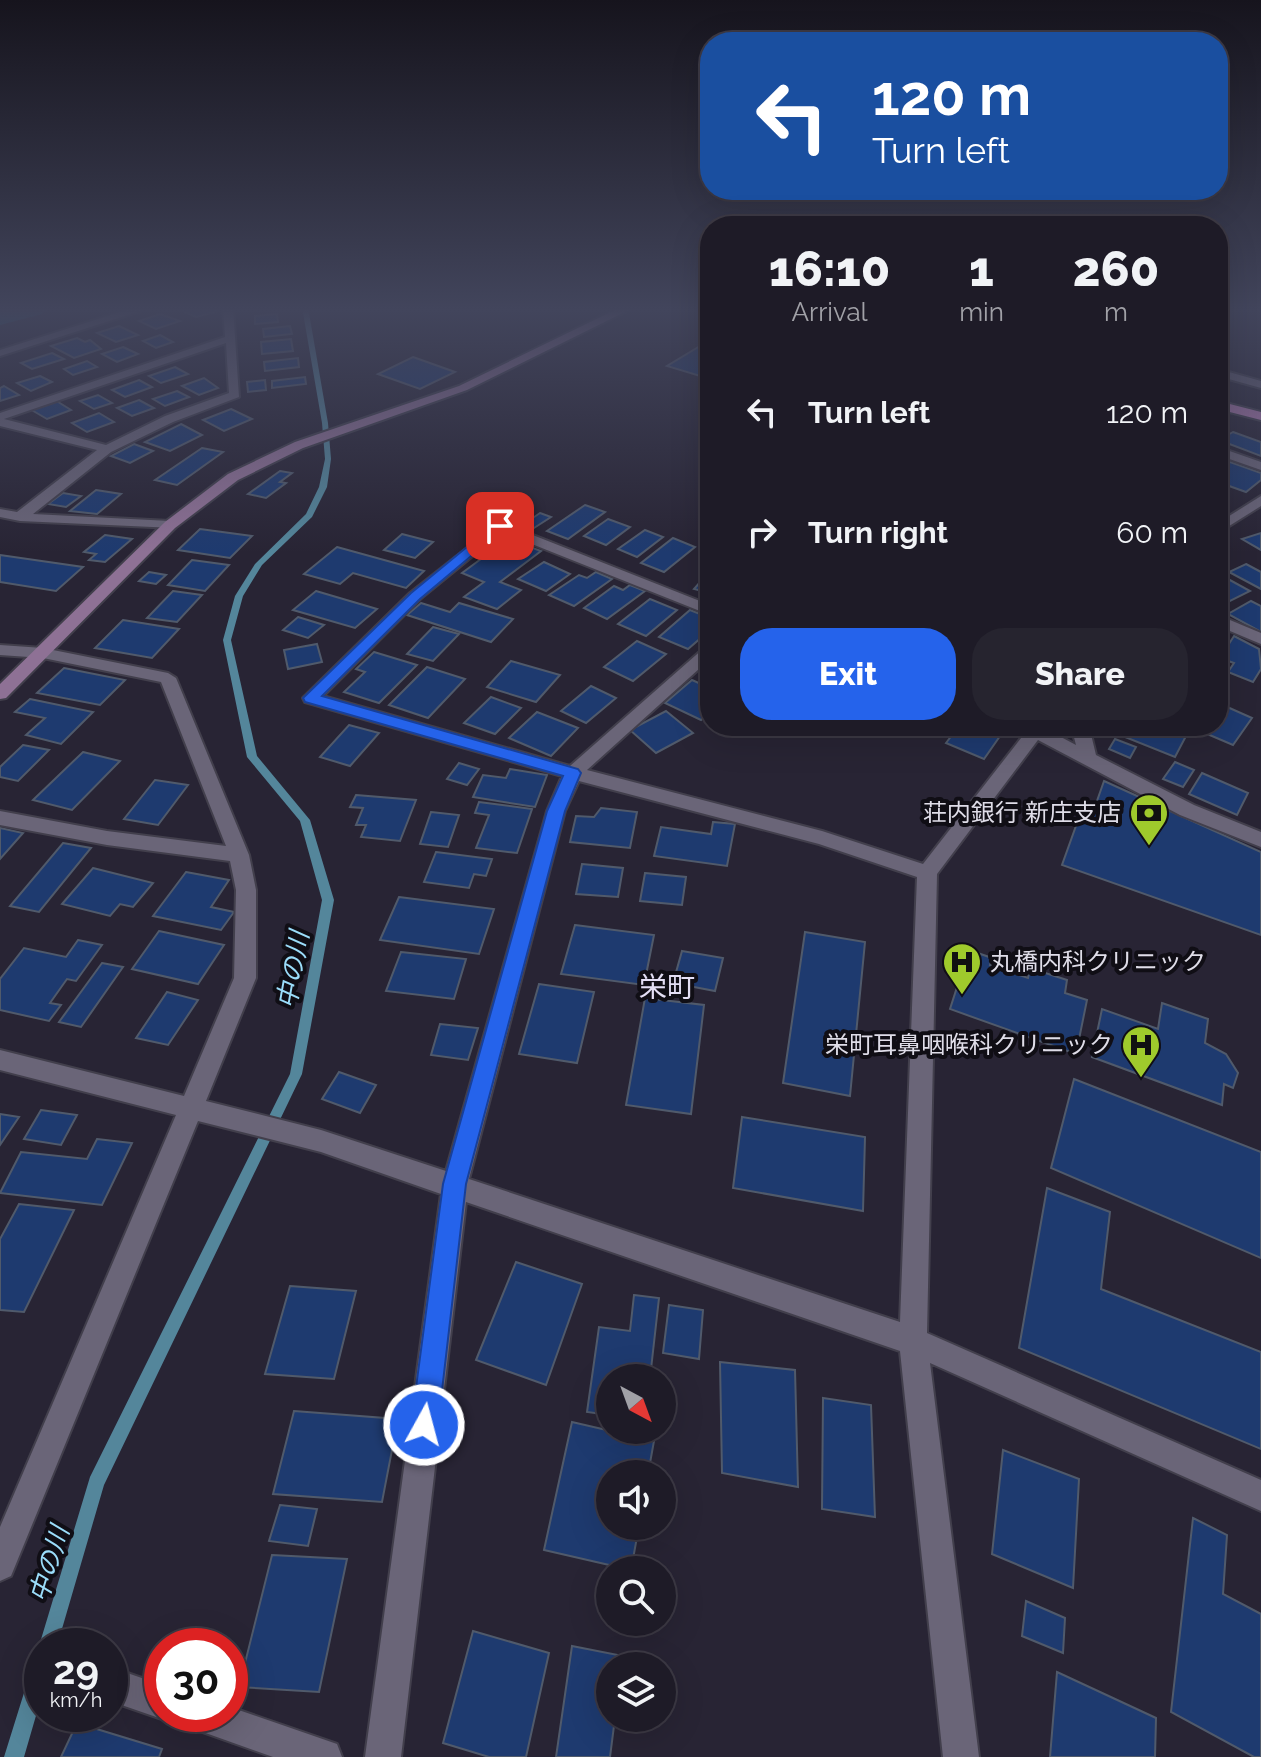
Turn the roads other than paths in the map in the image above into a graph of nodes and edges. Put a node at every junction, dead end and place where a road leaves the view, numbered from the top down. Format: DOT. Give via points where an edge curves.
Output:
graph roads {
  1 [pos="87,389"];
  2 [pos="235,389"];
  3 [pos="460,389"];
  4 [pos="1228,408"];
  5 [pos="1261,416"];
  6 [pos="0,420"];
  7 [pos="107,449"];
  8 [pos="1228,454"];
  9 [pos="1261,466"];
  10 [pos="1261,500"];
  11 [pos="0,513"];
  12 [pos="20,517"];
  13 [pos="1228,522"];
  14 [pos="170,525"];
  15 [pos="700,606"];
  16 [pos="1228,624"];
  17 [pos="1261,639"];
  18 [pos="0,650"];
  19 [pos="43,653"];
  20 [pos="700,660"];
  21 [pos="0,694"];
  22 [pos="1025,736"];
  23 [pos="1044,736"];
  24 [pos="1082,736"];
  25 [pos="1088,758"];
  26 [pos="573,773"];
  27 [pos="0,818"];
  28 [pos="1261,840"];
  29 [pos="239,855"];
  30 [pos="927,873"];
  31 [pos="0,1060"];
  32 [pos="188,1110"];
  33 [pos="455,1184"];
  34 [pos="913,1341"];
  35 [pos="1261,1496"];
  36 [pos="0,1565"];
  37 [pos="248,1731"];
  38 [pos="324,1757"];
  39 [pos="383,1757"];
  40 [pos="961,1757"];
  1 -- 6 [label="street"];
  2 -- 7 [label="street" via="235,395"];
  3 -- 14 [label="street" via="299,445 233,477"];
  4 -- 5 [label="main road"];
  6 -- 7 [label="street"];
  7 -- 12 [label="street"];
  8 -- 9 [label="street"];
  10 -- 13 [label="street"];
  11 -- 12 [label="street"];
  12 -- 14 [label="street"];
  14 -- 19 [label="street"];
  15 -- 26 [label="street" via="500,526 415,596 311,698"];
  16 -- 17 [label="street"];
  18 -- 19 [label="street"];
  19 -- 21 [label="street"];
  19 -- 29 [label="street" via="168,678"];
  20 -- 26 [label="street"];
  22 -- 30 [label="street"];
  23 -- 25 [label="street"];
  24 -- 25 [label="street"];
  25 -- 28 [label="street" via="1187,810"];
  26 -- 30 [label="street" via="822,838"];
  26 -- 33 [label="street" via="556,811"];
  27 -- 29 [label="street"];
  29 -- 32 [label="street" via="246,890 245,978"];
  30 -- 34 [label="street"];
  31 -- 32 [label="street"];
  32 -- 33 [label="street" via="321,1141"];
  32 -- 36 [label="street"];
  33 -- 34 [label="street"];
  33 -- 39 [label="street"];
  34 -- 35 [label="street"];
  34 -- 40 [label="street"];
  37 -- 38 [label="street"];
}
